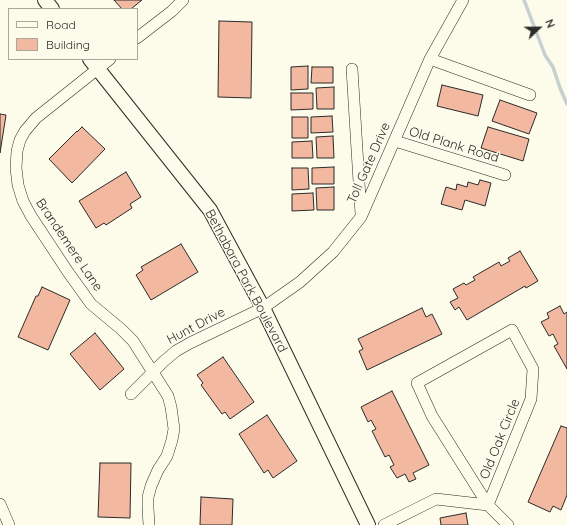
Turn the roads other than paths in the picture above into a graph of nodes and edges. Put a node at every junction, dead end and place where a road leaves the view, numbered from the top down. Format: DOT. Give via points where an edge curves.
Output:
graph roads {
  1 [pos="45,0"];
  2 [pos="183,0"];
  3 [pos="463,0"];
  4 [pos="51,8"];
  5 [pos="138,37"];
  6 [pos="430,59"];
  7 [pos="107,60"];
  8 [pos="94,64"];
  9 [pos="352,69"];
  10 [pos="530,95"];
  11 [pos="394,141"];
  12 [pos="505,176"];
  13 [pos="361,217"];
  14 [pos="263,308"];
  15 [pos="153,372"];
  16 [pos="131,394"];
  17 [pos="0,504"];
  18 [pos="488,505"];
  19 [pos="8,525"];
  20 [pos="149,525"];
  21 [pos="368,525"];
  22 [pos="384,525"];
  23 [pos="508,525"];
  1 -- 4 [label="street"];
  2 -- 5 [label="street"];
  3 -- 6 [label="street, Toll Gate Drive"];
  6 -- 10 [label="street"];
  6 -- 11 [label="street, Toll Gate Drive"];
  7 -- 8 [label="street, Brandemere Lane"];
  8 -- 14 [label="street, Bethabara Park Boulevard" via="210,210"];
  8 -- 15 [label="street, Brandemere Lane" via="25,131 17,151 18,185 31,216 78,286 91,304 133,341"];
  9 -- 13 [label="street"];
  11 -- 12 [label="street, Old Plank Road"];
  11 -- 13 [label="street, Toll Gate Drive"];
  13 -- 14 [label="street, Toll Gate Drive" via="333,252 317,267"];
  14 -- 15 [label="street, Hunt Drive" via="190,342 162,362"];
  14 -- 21 [label="street, Bethabara Park Boulevard"];
  15 -- 16 [label="street, Hunt Drive"];
  15 -- 20 [label="street, Brandemere Lane" via="168,396 174,429 167,456 158,470 148,496"];
  17 -- 19 [label="street"];
  18 -- 18 [label="street, Old Oak Circle" via="531,399 533,369 512,330 417,383 432,416"];
  18 -- 22 [label="street" via="436,499"];
  18 -- 23 [label="street"];
}
